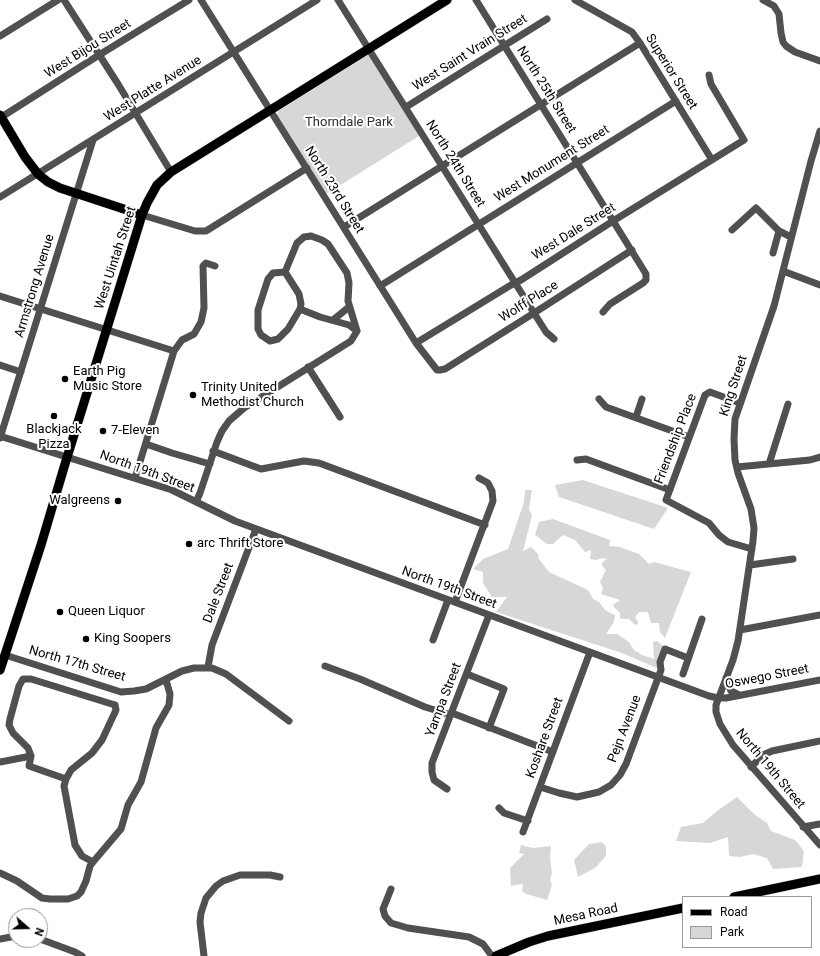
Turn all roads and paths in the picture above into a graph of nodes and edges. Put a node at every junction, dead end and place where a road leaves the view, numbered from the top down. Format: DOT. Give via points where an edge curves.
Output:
graph roads {
  1 [pos="58,0"];
  2 [pos="64,0"];
  3 [pos="189,0"];
  4 [pos="201,0"];
  5 [pos="317,0"];
  6 [pos="338,0"];
  7 [pos="447,0"];
  8 [pos="476,0"];
  9 [pos="575,0"];
  10 [pos="763,0"];
  11 [pos="547,19"];
  12 [pos="0,36"];
  13 [pos="640,43"];
  14 [pos="504,45"];
  15 [pos="369,48"];
  16 [pos="234,52"];
  17 [pos="99,55"];
  18 [pos="820,60"];
  19 [pos="709,75"];
  20 [pos="676,102"];
  21 [pos="540,105"];
  22 [pos="406,107"];
  23 [pos="270,110"];
  24 [pos="136,114"];
  25 [pos="0,117"];
  26 [pos="820,132"];
  27 [pos="93,140"];
  28 [pos="712,160"];
  29 [pos="577,162"];
  30 [pos="443,166"];
  31 [pos="307,168"];
  32 [pos="171,172"];
  33 [pos="38,174"];
  34 [pos="77,194"];
  35 [pos="0,197"];
  36 [pos="142,215"];
  37 [pos="613,221"];
  38 [pos="479,225"];
  39 [pos="344,227"];
  40 [pos="732,230"];
  41 [pos="779,231"];
  42 [pos="791,237"];
  43 [pos="632,250"];
  44 [pos="773,253"];
  45 [pos="215,266"];
  46 [pos="783,271"];
  47 [pos="285,272"];
  48 [pos="516,282"];
  49 [pos="820,285"];
  50 [pos="380,286"];
  51 [pos="0,296"];
  52 [pos="349,307"];
  53 [pos="41,308"];
  54 [pos="300,309"];
  55 [pos="603,312"];
  56 [pos="534,313"];
  57 [pos="333,320"];
  58 [pos="107,330"];
  59 [pos="357,331"];
  60 [pos="554,338"];
  61 [pos="416,343"];
  62 [pos="174,351"];
  63 [pos="0,365"];
  64 [pos="308,367"];
  65 [pos="437,370"];
  66 [pos="21,372"];
  67 [pos="599,399"];
  68 [pos="642,399"];
  69 [pos="740,403"];
  70 [pos="788,404"];
  71 [pos="340,417"];
  72 [pos="636,417"];
  73 [pos="0,437"];
  74 [pos="689,437"];
  75 [pos="146,444"];
  76 [pos="213,451"];
  77 [pos="67,457"];
  78 [pos="820,457"];
  79 [pos="577,460"];
  80 [pos="210,464"];
  81 [pos="769,464"];
  82 [pos="737,467"];
  83 [pos="135,478"];
  84 [pos="479,478"];
  85 [pos="670,490"];
  86 [pos="196,502"];
  87 [pos="485,525"];
  88 [pos="256,529"];
  89 [pos="752,549"];
  90 [pos="793,559"];
  91 [pos="750,565"];
  92 [pos="452,601"];
  93 [pos="489,615"];
  94 [pos="820,615"];
  95 [pos="702,619"];
  96 [pos="740,630"];
  97 [pos="433,640"];
  98 [pos="590,652"];
  99 [pos="5,655"];
  100 [pos="688,658"];
  101 [pos="326,666"];
  102 [pos="208,667"];
  103 [pos="0,670"];
  104 [pos="467,674"];
  105 [pos="683,674"];
  106 [pos="658,677"];
  107 [pos="726,677"];
  108 [pos="166,680"];
  109 [pos="820,680"];
  110 [pos="120,692"];
  111 [pos="740,695"];
  112 [pos="718,698"];
  113 [pos="115,705"];
  114 [pos="452,714"];
  115 [pos="289,721"];
  116 [pos="489,728"];
  117 [pos="820,741"];
  118 [pos="553,752"];
  119 [pos="31,756"];
  120 [pos="0,762"];
  121 [pos="751,767"];
  122 [pos="66,778"];
  123 [pos="540,787"];
  124 [pos="447,789"];
  125 [pos="499,808"];
  126 [pos="528,821"];
  127 [pos="820,824"];
  128 [pos="803,827"];
  129 [pos="524,832"];
  130 [pos="820,845"];
  131 [pos="92,862"];
  132 [pos="0,872"];
  133 [pos="280,877"];
  134 [pos="820,879"];
  135 [pos="391,889"];
  136 [pos="739,896"];
  137 [pos="682,908"];
  138 [pos="48,941"];
  139 [pos="82,956"];
  140 [pos="204,956"];
  141 [pos="492,956"];
  142 [pos="496,956"];
  1 -- 12 [label="street"];
  2 -- 17 [label="street"];
  3 -- 17 [label="street, West Bijou Street"];
  4 -- 16 [label="street, North 23rd Street"];
  5 -- 16 [label="street, West Platte Avenue"];
  6 -- 15 [label="street, North 24th Street"];
  7 -- 15 [label="main road, West Uintah Street"];
  8 -- 14 [label="street, North 25th Street"];
  9 -- 13 [label="street, Superior Street" via="632,32"];
  10 -- 18 [label="street" via="774,6 779,14 780,33 786,46 795,52"];
  11 -- 14 [label="street, West Saint Vrain Street"];
  13 -- 20 [label="street, Superior Street"];
  13 -- 21 [label="street"];
  14 -- 21 [label="street, North 25th Street"];
  14 -- 22 [label="street, West Saint Vrain Street"];
  15 -- 22 [label="street, North 24th Street"];
  15 -- 23 [label="main road, West Uintah Street"];
  16 -- 23 [label="street, North 23rd Street"];
  16 -- 24 [label="street, West Platte Avenue"];
  17 -- 24 [label="street"];
  17 -- 25 [label="street, West Bijou Street"];
  19 -- 28 [label="street, West Dale Street" via="710,84 744,140"];
  20 -- 28 [label="street, Superior Street"];
  20 -- 29 [label="street, West Monument Street"];
  21 -- 29 [label="street, North 25th Street"];
  21 -- 30 [label="street"];
  22 -- 30 [label="street, North 24th Street"];
  23 -- 31 [label="street, North 23rd Street"];
  23 -- 32 [label="main road, West Uintah Street"];
  24 -- 27 [label="street, West Platte Avenue"];
  24 -- 32 [label="street"];
  25 -- 33 [label="main road"];
  26 -- 42 [label="street, King Street"];
  27 -- 33 [label="street, West Platte Avenue"];
  27 -- 34 [label="street, Armstrong Avenue"];
  28 -- 37 [label="street, West Dale Street"];
  29 -- 37 [label="street, North 25th Street"];
  29 -- 38 [label="street, West Monument Street"];
  30 -- 38 [label="street, North 24th Street"];
  30 -- 39 [label="street"];
  31 -- 36 [label="street" via="203,232"];
  31 -- 39 [label="street, North 23rd Street"];
  32 -- 36 [label="main road, West Uintah Street" via="157,186"];
  33 -- 34 [label="main road" via="48,182"];
  33 -- 35 [label="street, West Platte Avenue"];
  34 -- 36 [label="main road"];
  34 -- 53 [label="street, Armstrong Avenue"];
  36 -- 58 [label="main road, West Uintah Street"];
  37 -- 43 [label="street, North 25th Street"];
  37 -- 48 [label="street, West Dale Street"];
  38 -- 48 [label="street, North 24th Street"];
  38 -- 50 [label="street, West Monument Street"];
  39 -- 50 [label="street, North 23rd Street"];
  40 -- 41 [label="street" via="756,208"];
  41 -- 42 [label="street"];
  41 -- 44 [label="street"];
  42 -- 46 [label="street, King Street"];
  43 -- 55 [label="street, North 25th Street" via="646,274 646,280 610,304"];
  43 -- 56 [label="street, Wolff Place"];
  45 -- 62 [label="street" via="206,263 203,266 204,308 199,327 192,336 182,340"];
  46 -- 49 [label="street"];
  46 -- 69 [label="street, King Street" via="774,306"];
  47 -- 52 [label="street" via="301,239 311,236 322,240 331,248 347,273"];
  47 -- 54 [label="street" via="299,294"];
  47 -- 54 [label="street" via="276,272 268,279 258,310 258,329 261,335 270,341 278,339 288,329"];
  48 -- 56 [label="street, North 24th Street"];
  48 -- 61 [label="street, West Dale Street"];
  50 -- 61 [label="street, North 23rd Street"];
  51 -- 53 [label="street"];
  52 -- 57 [label="street"];
  52 -- 59 [label="street"];
  53 -- 58 [label="street"];
  53 -- 66 [label="street, Armstrong Avenue"];
  54 -- 57 [label="street"];
  56 -- 60 [label="street, North 24th Street" via="546,332"];
  56 -- 65 [label="street, Wolff Place" via="445,368"];
  57 -- 59 [label="street" via="349,325"];
  58 -- 62 [label="street"];
  58 -- 77 [label="main road, West Uintah Street"];
  59 -- 64 [label="street" via="351,341"];
  61 -- 65 [label="street, North 23rd Street"];
  62 -- 75 [label="street"];
  63 -- 66 [label="street"];
  64 -- 71 [label="street"];
  64 -- 76 [label="street" via="234,416 222,431"];
  66 -- 73 [label="street, Armstrong Avenue"];
  67 -- 72 [label="street" via="606,406"];
  68 -- 72 [label="street"];
  69 -- 74 [label="street, Friendship Place" via="707,392"];
  69 -- 82 [label="street, King Street" via="734,428"];
  70 -- 81 [label="street"];
  72 -- 74 [label="street"];
  73 -- 77 [label="street, North 19th Street"];
  74 -- 85 [label="street, Friendship Place"];
  75 -- 80 [label="street"];
  75 -- 83 [label="street"];
  76 -- 80 [label="street"];
  76 -- 87 [label="street" via="261,469 314,462"];
  77 -- 83 [label="street, North 19th Street"];
  77 -- 99 [label="main road, West Uintah Street"];
  78 -- 81 [label="street"];
  79 -- 85 [label="street" via="586,459"];
  80 -- 86 [label="street"];
  81 -- 82 [label="street"];
  82 -- 89 [label="street, King Street" via="751,509 754,534"];
  83 -- 86 [label="street, North 19th Street" via="172,490"];
  84 -- 87 [label="street" via="488,483 493,496"];
  85 -- 89 [label="street, Friendship Place" via="666,500 709,523 719,536 728,542"];
  86 -- 88 [label="street, North 19th Street"];
  87 -- 92 [label="street"];
  88 -- 92 [label="street, North 19th Street"];
  88 -- 102 [label="street, Dale Street" via="212,645"];
  89 -- 91 [label="street, King Street"];
  90 -- 91 [label="street"];
  91 -- 96 [label="street, King Street"];
  92 -- 93 [label="street, North 19th Street"];
  92 -- 97 [label="street"];
  93 -- 98 [label="street, North 19th Street"];
  93 -- 104 [label="street, Yampa Street"];
  94 -- 96 [label="street"];
  95 -- 100 [label="street"];
  96 -- 107 [label="street, King Street"];
  98 -- 106 [label="street, North 19th Street"];
  98 -- 118 [label="street, Koshare Street"];
  99 -- 103 [label="main road, West Uintah Street"];
  99 -- 110 [label="street, North 17th Street"];
  100 -- 105 [label="street"];
  100 -- 106 [label="street, Pejn Avenue" via="665,649"];
  101 -- 114 [label="street" via="418,704"];
  102 -- 108 [label="street, North 17th Street" via="194,668"];
  102 -- 115 [label="street" via="232,679"];
  104 -- 114 [label="street, Yampa Street"];
  104 -- 116 [label="street" via="504,688"];
  106 -- 112 [label="street, North 19th Street"];
  106 -- 123 [label="street, Pejn Avenue" via="626,764 616,780 599,792 577,797"];
  107 -- 111 [label="street" via="731,691"];
  107 -- 112 [label="street, King Street"];
  108 -- 110 [label="street, North 17th Street" via="139,691"];
  108 -- 131 [label="street" via="170,702 156,728 141,782 128,805 121,829"];
  109 -- 111 [label="street, Oswego Street"];
  110 -- 113 [label="street"];
  111 -- 112 [label="street, Oswego Street"];
  112 -- 121 [label="street, North 19th Street" via="716,708 720,724"];
  113 -- 119 [label="street" via="31,679 23,679 10,719 10,728 28,748"];
  113 -- 122 [label="street" via="96,749 71,770"];
  114 -- 116 [label="street"];
  114 -- 124 [label="street, Yampa Street" via="432,766 434,780"];
  116 -- 118 [label="street"];
  117 -- 121 [label="street" via="772,751 763,755"];
  118 -- 123 [label="street, Koshare Street"];
  119 -- 120 [label="street"];
  119 -- 122 [label="street" via="29,766"];
  121 -- 128 [label="street, North 19th Street"];
  122 -- 131 [label="street" via="64,786 75,845 82,856"];
  123 -- 126 [label="street, Koshare Street"];
  125 -- 126 [label="street" via="504,813"];
  126 -- 129 [label="street, Koshare Street"];
  127 -- 128 [label="street"];
  128 -- 130 [label="street, North 19th Street"];
  131 -- 132 [label="street" via="81,892 68,899 42,898"];
  133 -- 140 [label="street" via="240,876 216,886 206,898 201,913"];
  134 -- 136 [label="main road"];
  135 -- 141 [label="street" via="383,909 391,923 469,937 483,944"];
  137 -- 142 [label="main road, Mesa Road" via="548,936"];
  138 -- 139 [label="street"];
}
